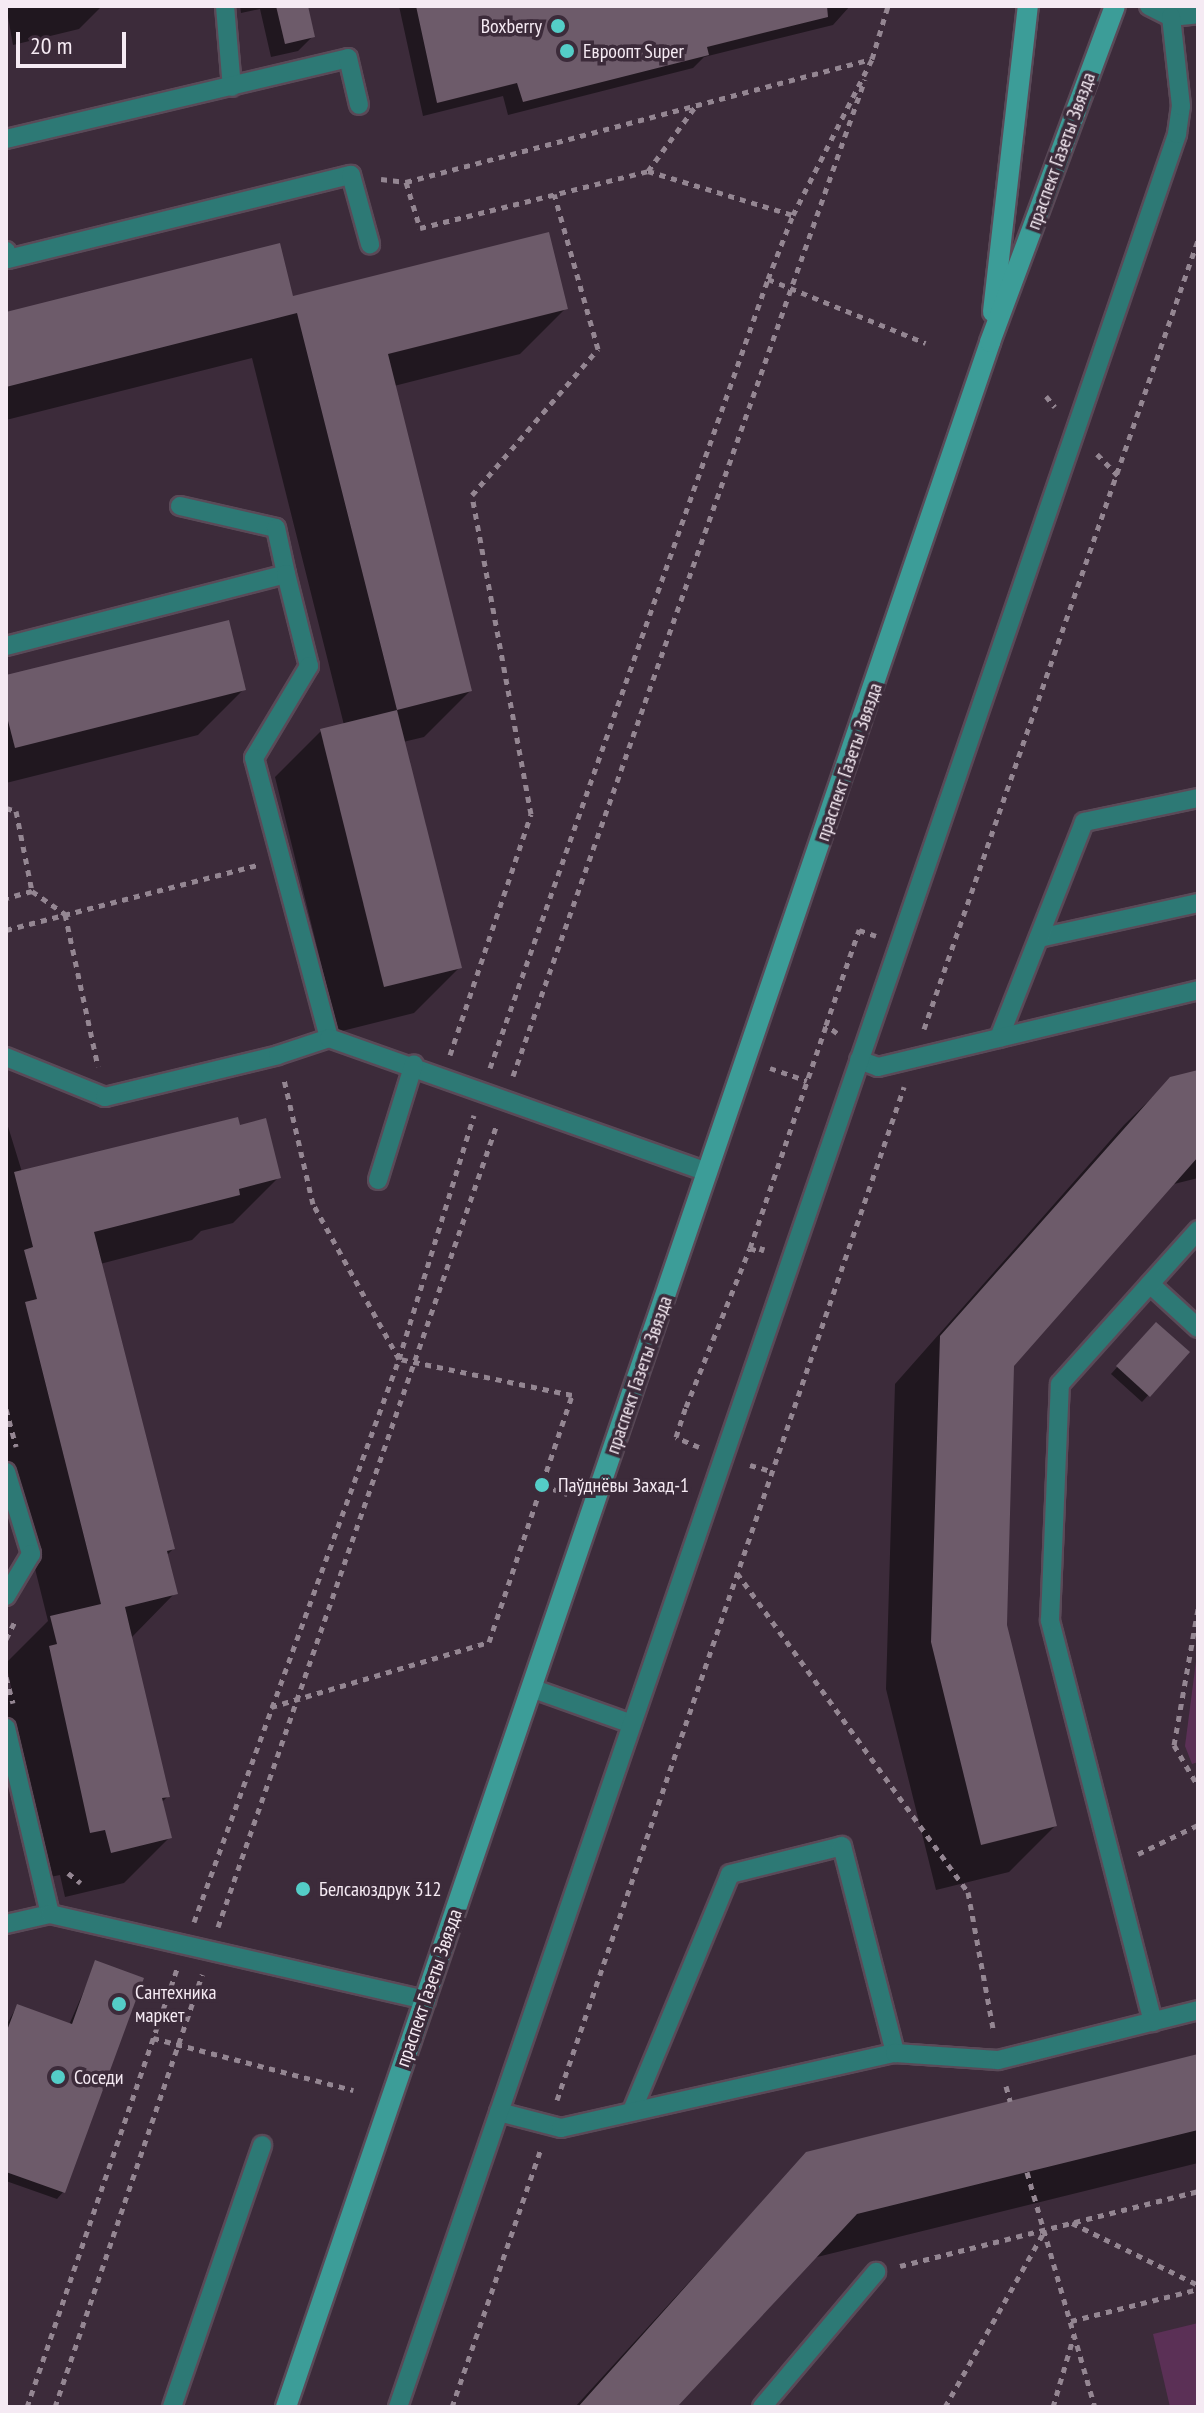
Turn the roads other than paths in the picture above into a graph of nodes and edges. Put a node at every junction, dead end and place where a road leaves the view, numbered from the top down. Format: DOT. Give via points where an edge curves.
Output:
graph roads {
  1 [pos="225,6"];
  2 [pos="1028,6"];
  3 [pos="1115,6"];
  4 [pos="1149,6"];
  5 [pos="1198,14"];
  6 [pos="1171,17"];
  7 [pos="232,87"];
  8 [pos="359,105"];
  9 [pos="6,139"];
  10 [pos="370,244"];
  11 [pos="7,256"];
  12 [pos="990,342"];
  13 [pos="180,506"];
  14 [pos="286,574"];
  15 [pos="6,646"];
  16 [pos="1198,798"];
  17 [pos="1198,903"];
  18 [pos="1039,938"];
  19 [pos="1198,990"];
  20 [pos="329,1038"];
  21 [pos="999,1038"];
  22 [pos="6,1057"];
  23 [pos="859,1060"];
  24 [pos="414,1064"];
  25 [pos="708,1172"];
  26 [pos="378,1180"];
  27 [pos="1198,1230"];
  28 [pos="1150,1284"];
  29 [pos="1198,1328"];
  30 [pos="6,1472"];
  31 [pos="6,1596"];
  32 [pos="531,1688"];
  33 [pos="632,1724"];
  34 [pos="6,1728"];
  35 [pos="50,1914"];
  36 [pos="6,1924"];
  37 [pos="426,2000"];
  38 [pos="1198,2010"];
  39 [pos="1153,2022"];
  40 [pos="895,2053"];
  41 [pos="632,2111"];
  42 [pos="499,2112"];
  43 [pos="262,2145"];
  44 [pos="876,2272"];
  45 [pos="172,2407"];
  46 [pos="286,2407"];
  47 [pos="398,2407"];
  48 [pos="762,2407"];
  1 -- 7 [label="lane"];
  2 -- 12 [label="main road, праспект Газеты Звязда"];
  3 -- 12 [label="main road, праспект Газеты Звязда"];
  4 -- 6 [label="lane"];
  5 -- 6 [label="lane"];
  6 -- 23 [label="lane" via="1181,106 1177,134"];
  7 -- 8 [label="lane" via="348,58"];
  7 -- 9 [label="lane"];
  10 -- 11 [label="lane" via="351,175"];
  12 -- 25 [label="main road, праспект Газеты Звязда"];
  13 -- 14 [label="lane" via="276,528"];
  14 -- 15 [label="lane"];
  14 -- 20 [label="lane" via="309,666 254,758"];
  16 -- 18 [label="lane" via="1084,822"];
  17 -- 18 [label="lane"];
  18 -- 21 [label="lane"];
  19 -- 21 [label="lane"];
  20 -- 22 [label="lane" via="105,1097"];
  20 -- 24 [label="lane"];
  21 -- 23 [label="lane" via="878,1067"];
  23 -- 33 [label="lane"];
  24 -- 25 [label="lane"];
  24 -- 26 [label="lane"];
  25 -- 32 [label="main road, праспект Газеты Звязда"];
  27 -- 28 [label="lane"];
  28 -- 29 [label="lane"];
  28 -- 39 [label="lane" via="1060,1384 1050,1620"];
  30 -- 31 [label="lane" via="31,1554"];
  32 -- 33 [label="lane"];
  32 -- 37 [label="main road, праспект Газеты Звязда"];
  33 -- 42 [label="lane"];
  34 -- 35 [label="lane"];
  35 -- 36 [label="lane"];
  35 -- 37 [label="lane"];
  37 -- 46 [label="main road, праспект Газеты Звязда"];
  38 -- 39 [label="lane"];
  39 -- 40 [label="lane" via="998,2060"];
  40 -- 41 [label="lane"];
  40 -- 41 [label="lane" via="842,1846 730,1874"];
  41 -- 42 [label="lane" via="547,2129"];
  42 -- 47 [label="lane"];
  43 -- 45 [label="lane"];
  44 -- 48 [label="lane"];
}
